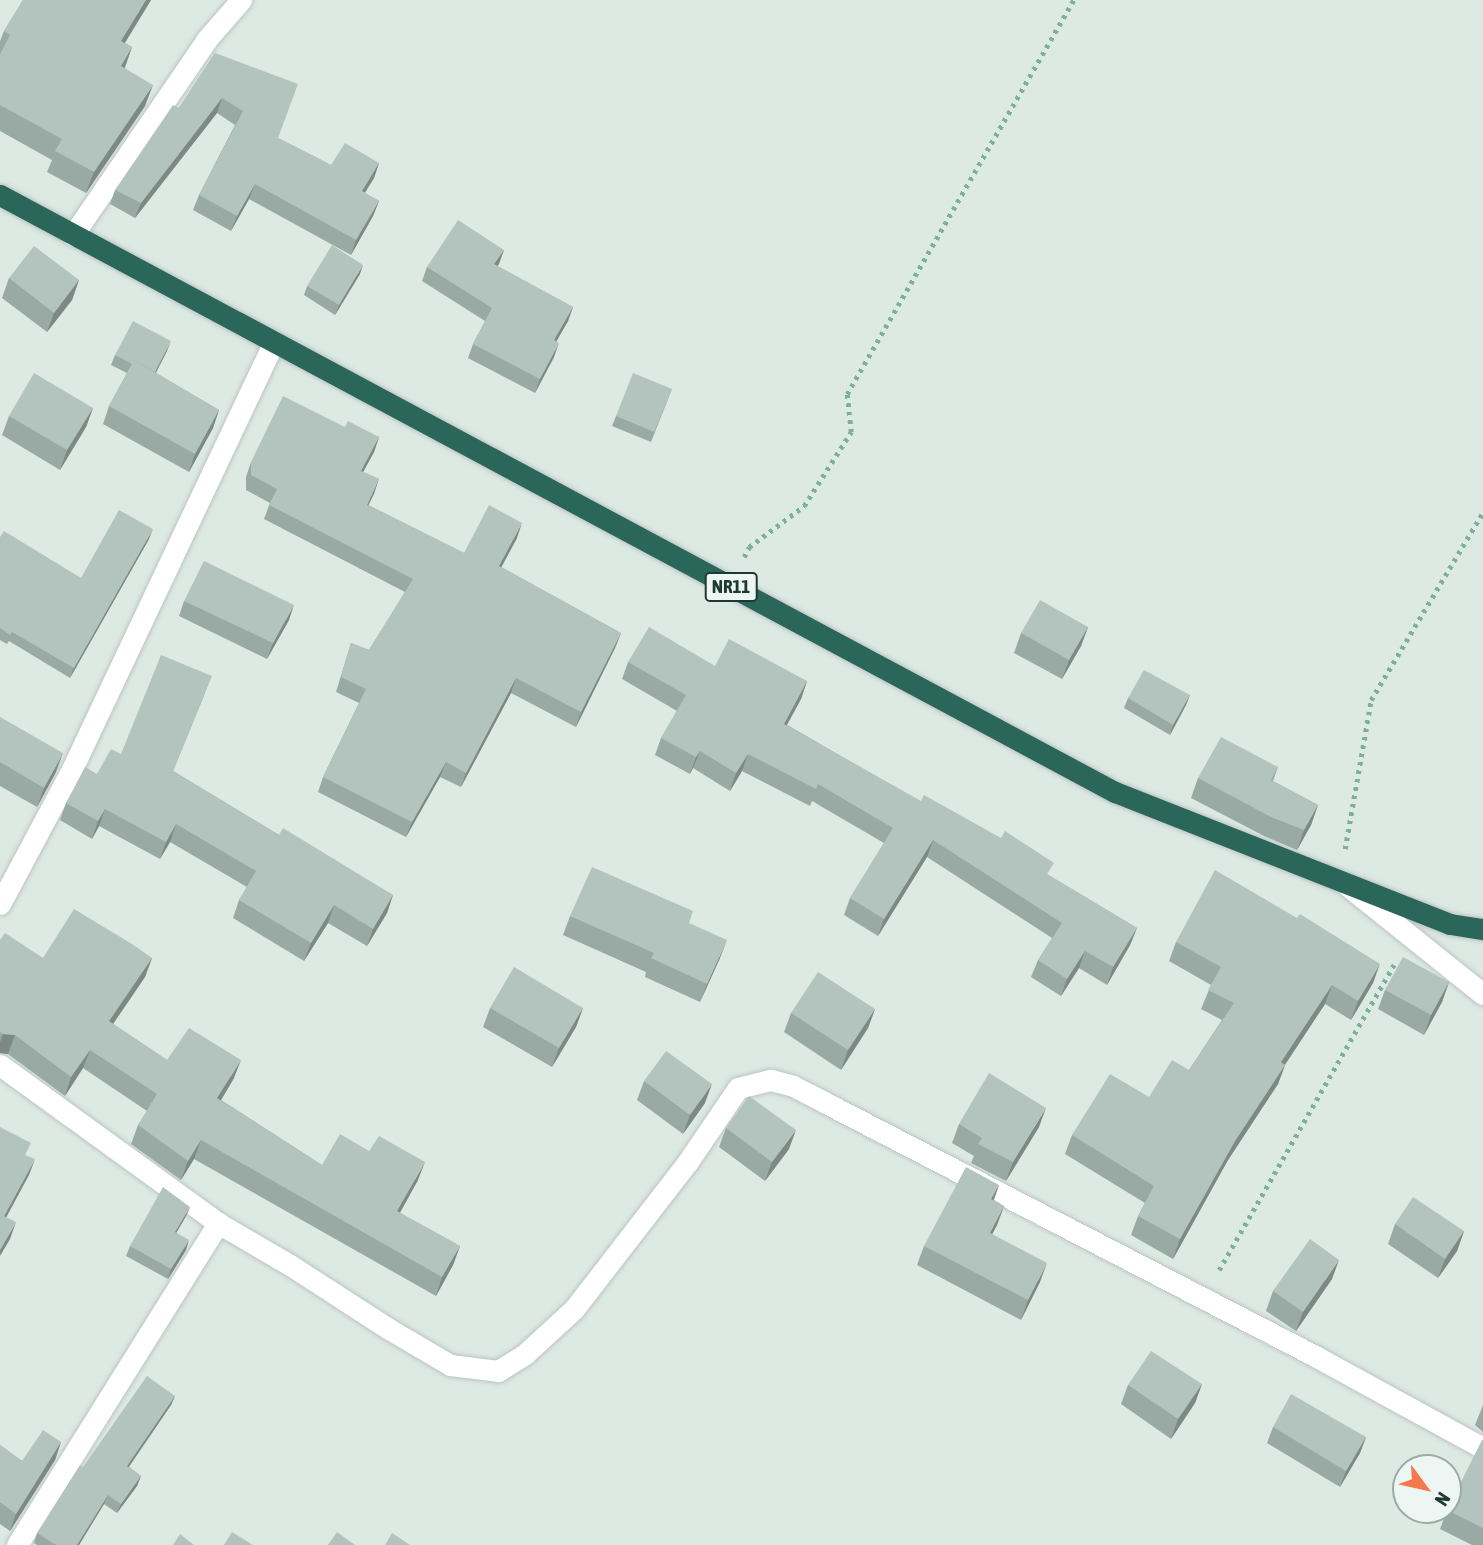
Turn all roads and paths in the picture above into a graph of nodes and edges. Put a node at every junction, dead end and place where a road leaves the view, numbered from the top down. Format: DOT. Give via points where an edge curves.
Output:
graph roads {
  1 [pos="241,0"];
  2 [pos="1074,0"];
  3 [pos="0,195"];
  4 [pos="73,235"];
  5 [pos="274,341"];
  6 [pos="1483,512"];
  7 [pos="729,586"];
  8 [pos="1340,880"];
  9 [pos="0,904"];
  10 [pos="1483,929"];
  11 [pos="1411,937"];
  12 [pos="1483,994"];
  13 [pos="0,1065"];
  14 [pos="218,1223"];
  15 [pos="1202,1298"];
  16 [pos="1483,1448"];
  17 [pos="17,1545"];
  1 -- 4 [label="street" via="207,39"];
  2 -- 7 [label="path" via="847,394 851,432 804,506 749,547"];
  3 -- 4 [label="highway, NR11"];
  4 -- 5 [label="highway, NR11"];
  5 -- 7 [label="highway, NR11"];
  5 -- 9 [label="street" via="72,769"];
  6 -- 8 [label="path" via="1371,700"];
  7 -- 8 [label="highway, NR11" via="1115,792"];
  8 -- 10 [label="highway, NR11" via="1450,924"];
  8 -- 11 [label="street"];
  11 -- 12 [label="street"];
  11 -- 15 [label="path"];
  13 -- 14 [label="street"];
  14 -- 15 [label="street" via="450,1365 498,1371 525,1354 574,1309 687,1163 738,1088 771,1080 793,1086"];
  14 -- 17 [label="street"];
  15 -- 16 [label="street"];
}
